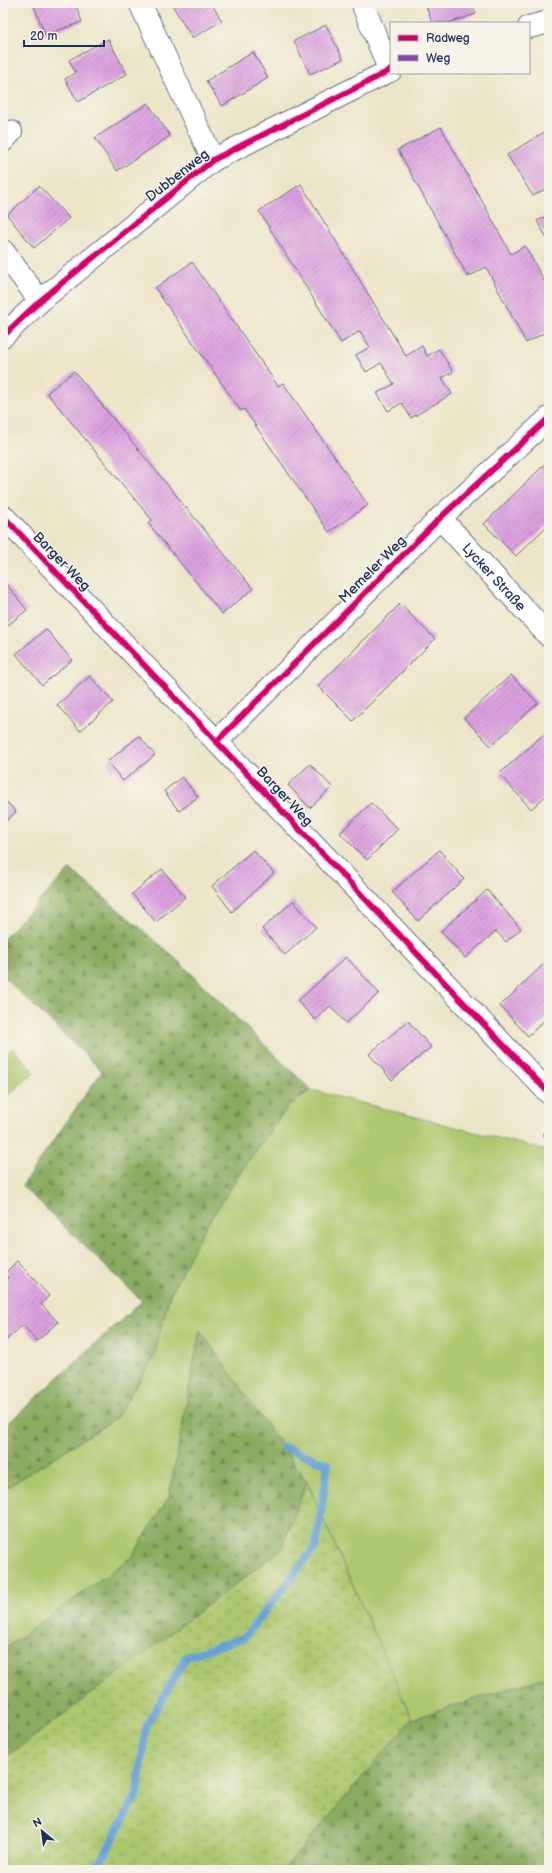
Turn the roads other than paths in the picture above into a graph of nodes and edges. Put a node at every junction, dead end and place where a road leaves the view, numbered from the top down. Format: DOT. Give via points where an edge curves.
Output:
graph roads {
  1 [pos="140,3"];
  2 [pos="365,3"];
  3 [pos="549,22"];
  4 [pos="530,27"];
  5 [pos="390,70"];
  6 [pos="213,160"];
  7 [pos="3,251"];
  8 [pos="40,301"];
  9 [pos="3,336"];
  10 [pos="549,418"];
  11 [pos="3,516"];
  12 [pos="440,518"];
  13 [pos="549,636"];
  14 [pos="217,741"];
  15 [pos="549,1093"];
  1 -- 6 [label="street"];
  2 -- 5 [label="street" via="364,8"];
  3 -- 4 [label="street"];
  5 -- 6 [label="street, Dubbenweg"];
  6 -- 8 [label="street, Dubbenweg"];
  7 -- 8 [label="street"];
  8 -- 9 [label="street, Dubbenweg"];
  10 -- 12 [label="street, Memeler Weg"];
  11 -- 14 [label="street, Barger Weg"];
  12 -- 13 [label="street, Lycker Straße"];
  12 -- 14 [label="street, Memeler Weg"];
  14 -- 15 [label="street, Barger Weg"];
}
